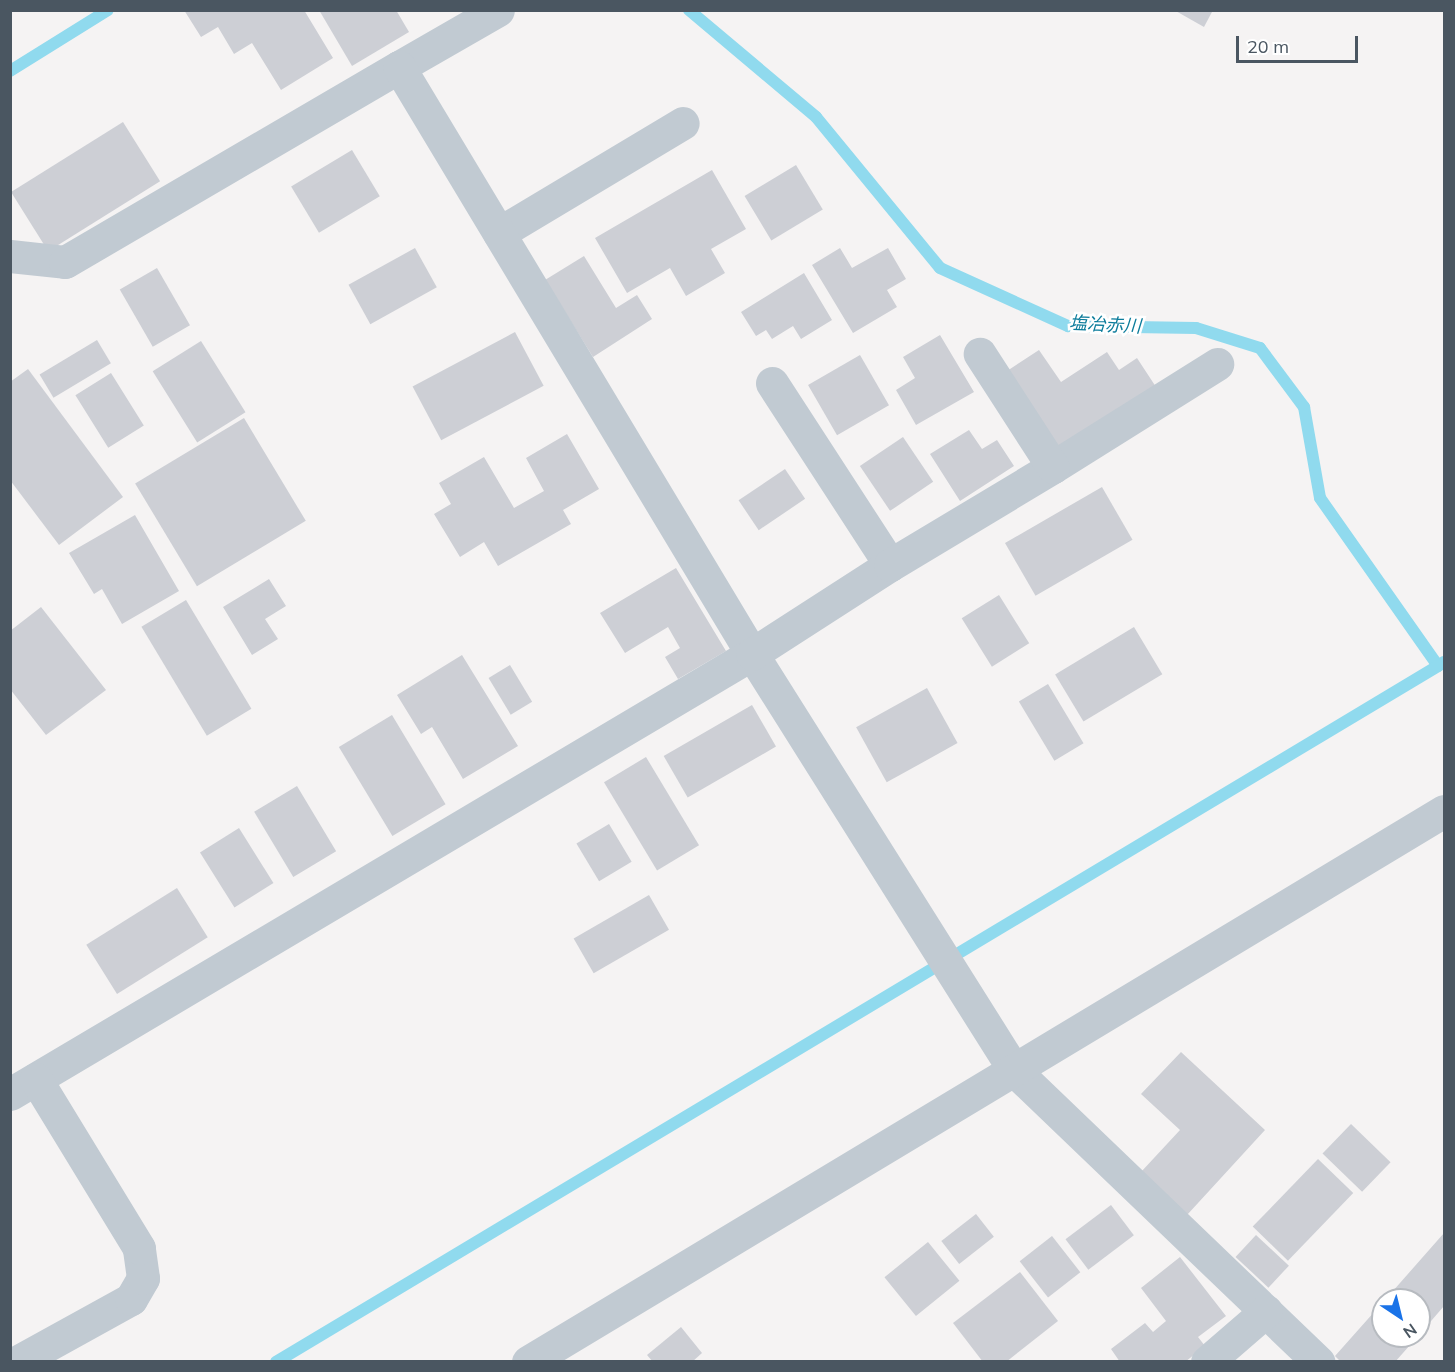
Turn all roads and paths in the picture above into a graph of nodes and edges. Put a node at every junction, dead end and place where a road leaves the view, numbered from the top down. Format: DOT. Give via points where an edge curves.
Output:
graph roads {
  1 [pos="498,10"];
  2 [pos="399,67"];
  3 [pos="683,123"];
  4 [pos="499,233"];
  5 [pos="10,256"];
  6 [pos="980,354"];
  7 [pos="1217,364"];
  8 [pos="772,383"];
  9 [pos="1053,467"];
  10 [pos="890,565"];
  11 [pos="752,654"];
  12 [pos="1444,811"];
  13 [pos="1014,1070"];
  14 [pos="23,1087"];
  15 [pos="1266,1311"];
  16 [pos="17,1362"];
  17 [pos="528,1362"];
  18 [pos="1207,1362"];
  19 [pos="1319,1362"];
  1 -- 2 [label="street"];
  2 -- 4 [label="street"];
  2 -- 5 [label="street" via="65,262"];
  3 -- 4 [label="street"];
  4 -- 11 [label="street"];
  6 -- 9 [label="street"];
  7 -- 9 [label="street"];
  8 -- 10 [label="street"];
  9 -- 10 [label="street"];
  10 -- 11 [label="street"];
  11 -- 13 [label="street"];
  11 -- 14 [label="street"];
  12 -- 13 [label="street"];
  13 -- 15 [label="street"];
  13 -- 17 [label="street"];
  14 -- 16 [label="street" via="139,1248 143,1278 131,1299"];
  15 -- 18 [label="street"];
  15 -- 19 [label="street"];
}
